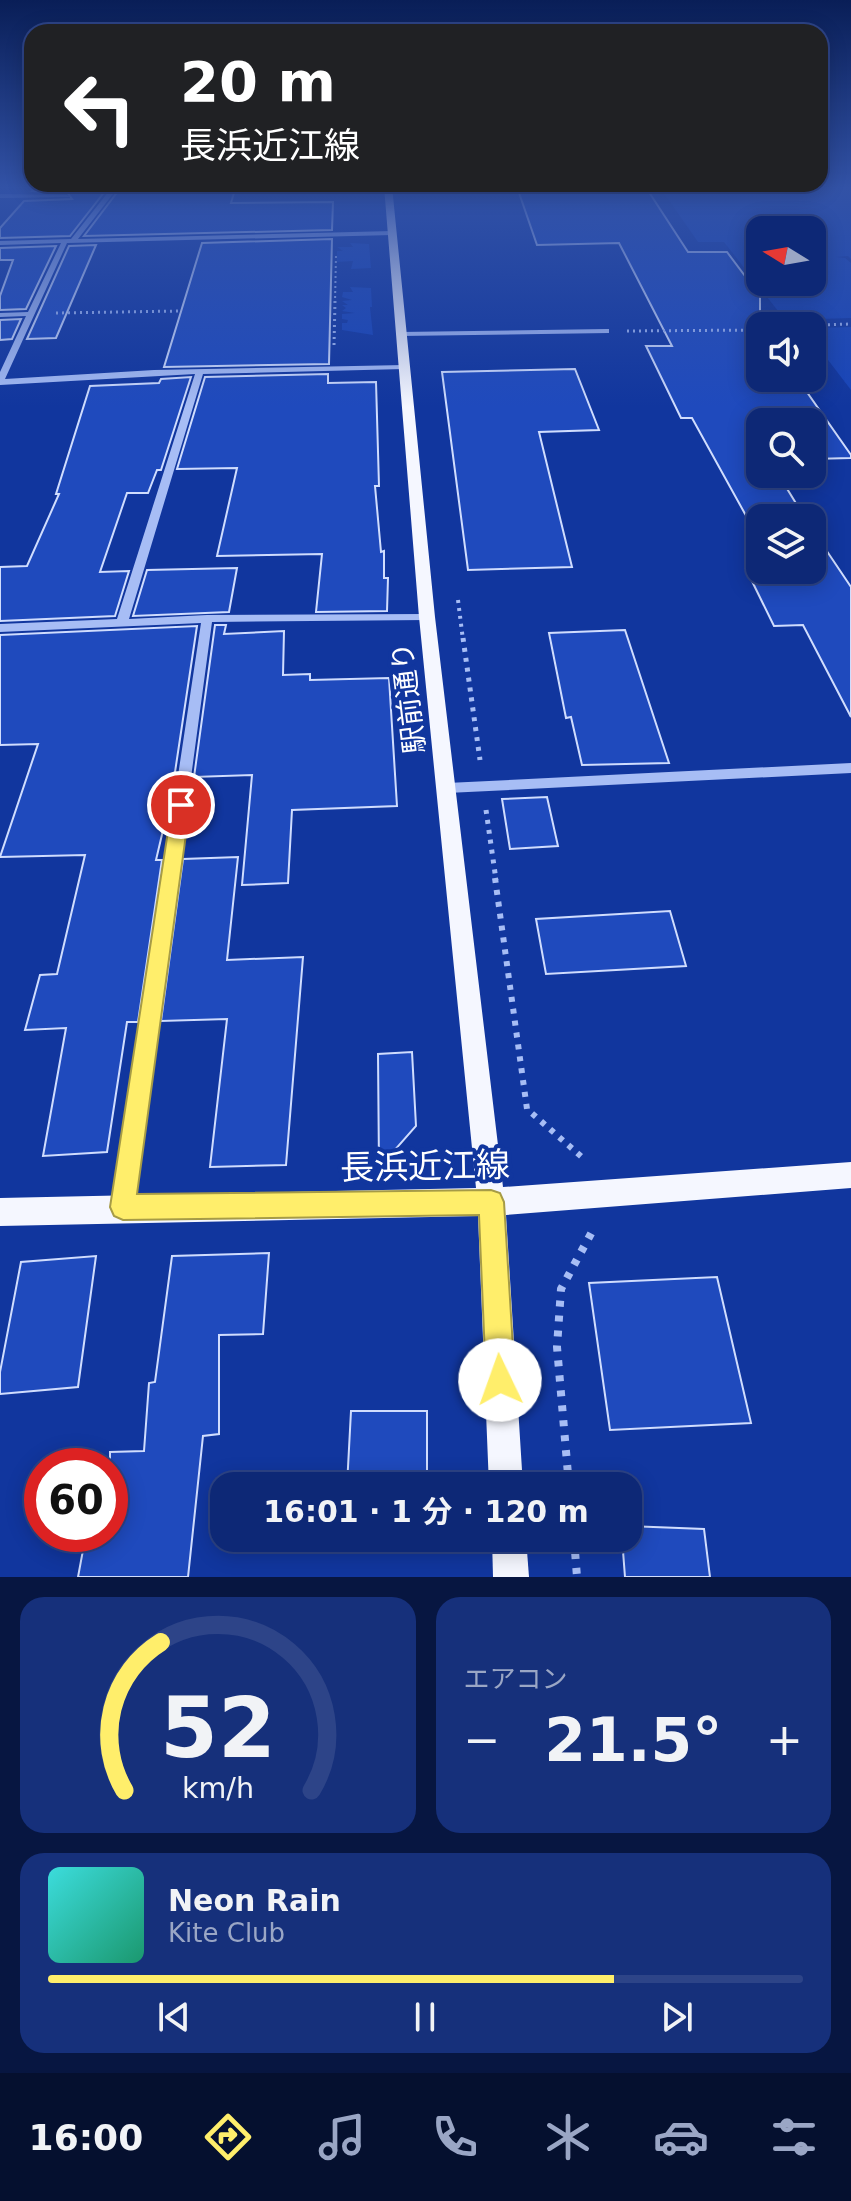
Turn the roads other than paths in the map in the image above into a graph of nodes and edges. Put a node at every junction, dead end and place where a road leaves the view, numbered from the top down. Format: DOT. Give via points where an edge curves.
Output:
graph roads {
  1 [pos="60,260"];
  2 [pos="394,260"];
  3 [pos="32,314"];
  4 [pos="0,315"];
  5 [pos="606,331"];
  6 [pos="400,334"];
  7 [pos="404,367"];
  8 [pos="200,371"];
  9 [pos="0,381"];
  10 [pos="427,617"];
  11 [pos="207,619"];
  12 [pos="122,622"];
  13 [pos="0,628"];
  14 [pos="851,768"];
  15 [pos="447,788"];
  16 [pos="851,1175"];
  17 [pos="491,1202"];
  18 [pos="123,1207"];
  19 [pos="0,1212"];
  20 [pos="505,1472"];
  21 [pos="510,1552"];
  22 [pos="511,1577"];
  1 -- 3 [label="street"];
  2 -- 6 [label="main road, 駅前通り"];
  3 -- 4 [label="street"];
  3 -- 9 [label="street"];
  5 -- 6 [label="street"];
  6 -- 7 [label="main road, 駅前通り"];
  7 -- 8 [label="street"];
  7 -- 10 [label="main road, 駅前通り"];
  8 -- 9 [label="street"];
  8 -- 12 [label="street"];
  10 -- 11 [label="street"];
  10 -- 15 [label="main road, 駅前通り"];
  11 -- 12 [label="street"];
  11 -- 18 [label="street"];
  12 -- 13 [label="street"];
  14 -- 15 [label="street"];
  15 -- 17 [label="main road, 駅前通り"];
  16 -- 17 [label="main road, 長浜近江線"];
  17 -- 18 [label="main road, 長浜近江線"];
  17 -- 20 [label="main road, 駅前通り"];
  18 -- 19 [label="main road, 長浜近江線"];
  21 -- 22 [label="main road"];
}
